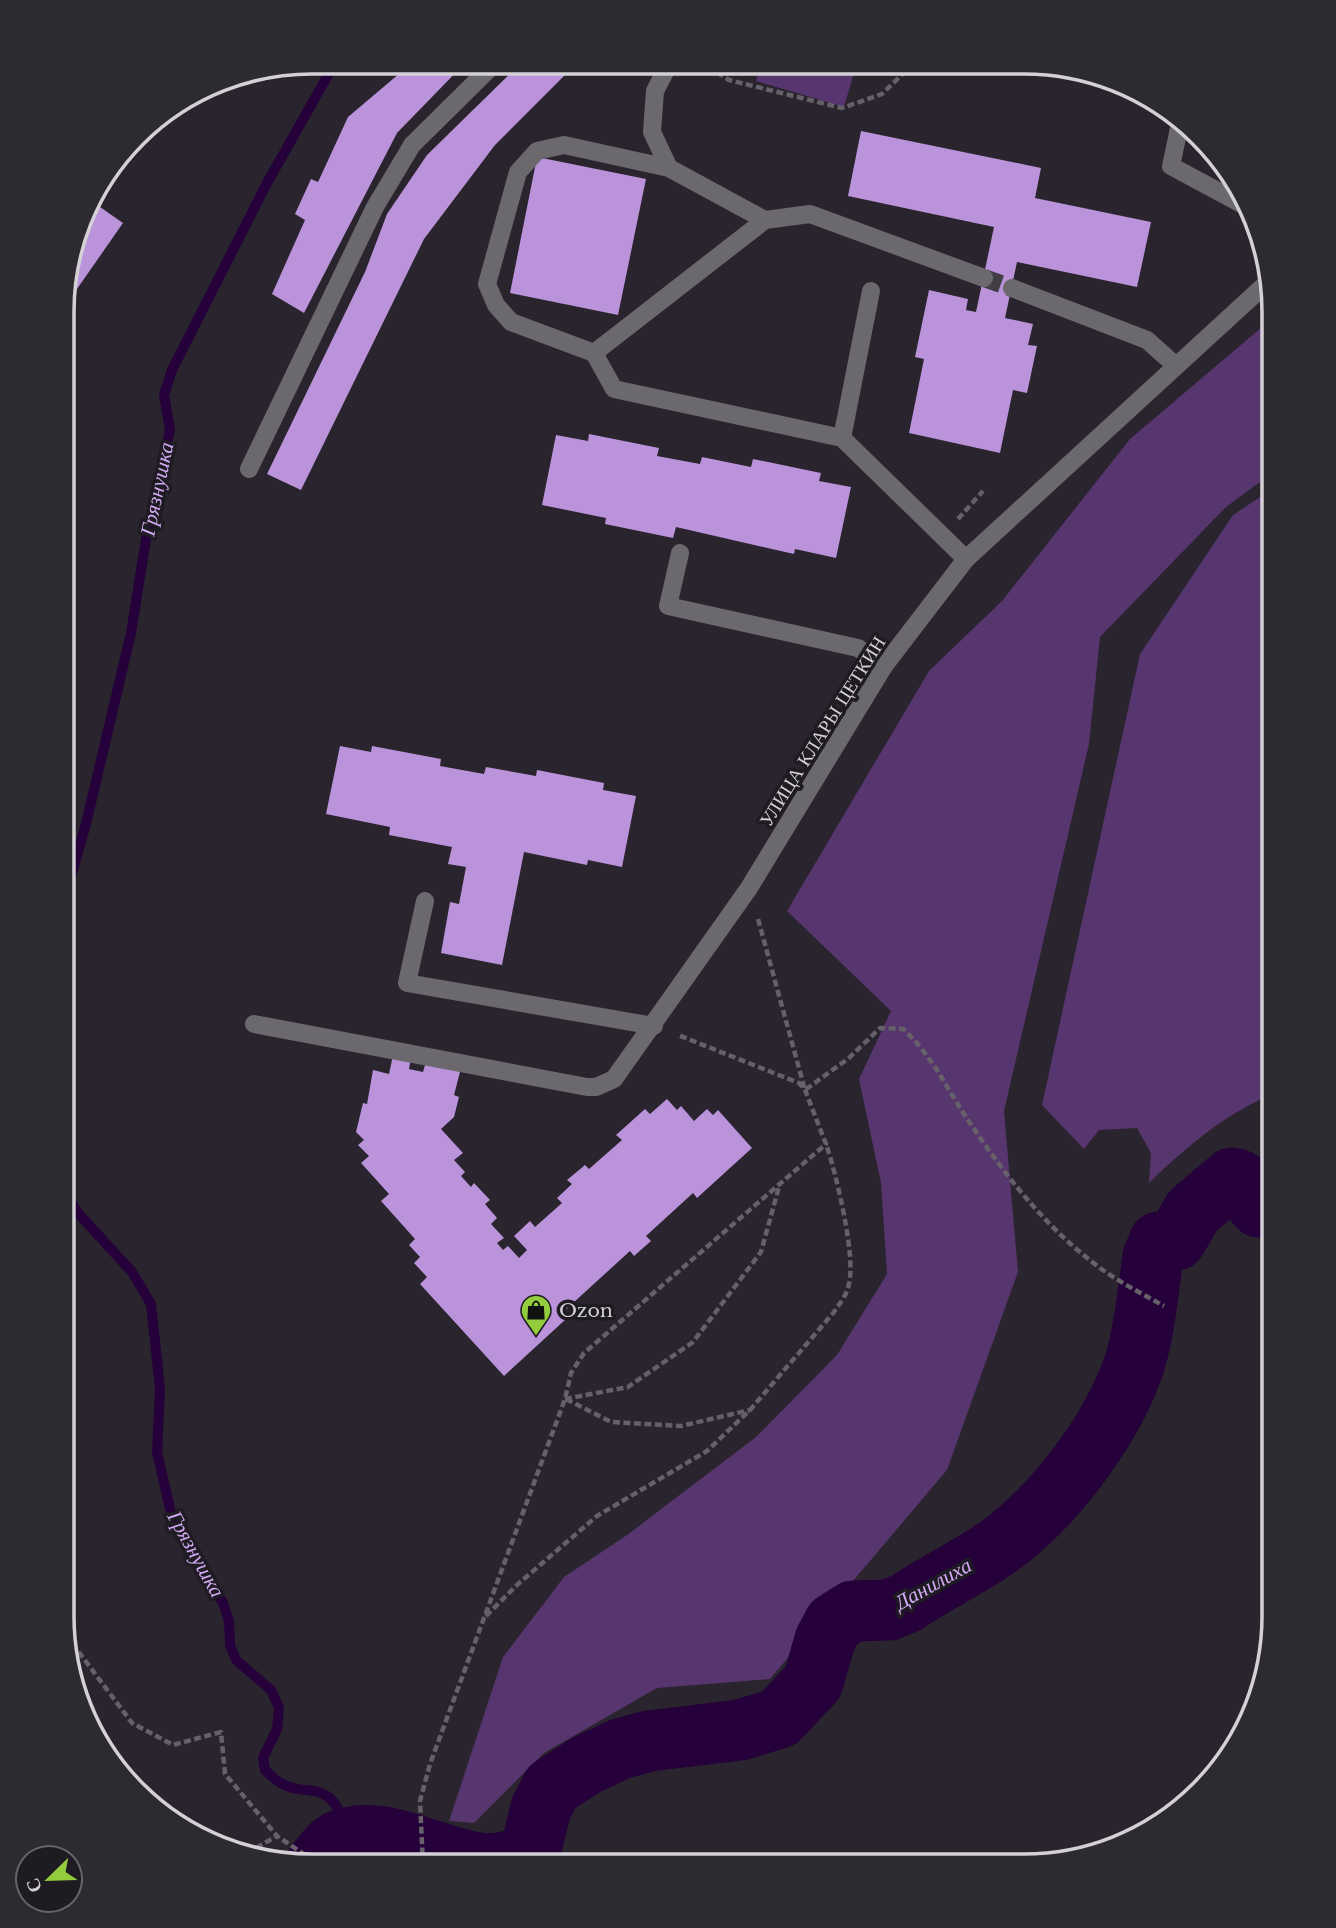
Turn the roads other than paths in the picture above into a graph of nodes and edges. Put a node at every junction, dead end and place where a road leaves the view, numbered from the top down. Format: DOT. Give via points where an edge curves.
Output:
graph roads {
  1 [pos="484,74"];
  2 [pos="664,74"];
  3 [pos="1178,131"];
  4 [pos="669,168"];
  5 [pos="1235,200"];
  6 [pos="765,220"];
  7 [pos="984,278"];
  8 [pos="1012,288"];
  9 [pos="1261,288"];
  10 [pos="871,291"];
  11 [pos="594,353"];
  12 [pos="1175,365"];
  13 [pos="842,438"];
  14 [pos="249,469"];
  15 [pos="680,553"];
  16 [pos="966,559"];
  17 [pos="884,666"];
  18 [pos="425,901"];
  19 [pos="254,1024"];
  20 [pos="654,1026"];
  1 -- 14 [label="street" via="412,145 374,207"];
  2 -- 4 [label="street" via="655,91 652,132"];
  3 -- 5 [label="street" via="1171,166"];
  4 -- 6 [label="street"];
  4 -- 11 [label="street" via="565,145 537,151 518,172 487,284 496,305 511,322"];
  6 -- 7 [label="street" via="810,214"];
  6 -- 11 [label="street"];
  8 -- 12 [label="street" via="1147,340"];
  9 -- 12 [label="street, УЛИЦА КЛАРЫ ЦЕТКИН"];
  10 -- 13 [label="street"];
  11 -- 13 [label="street" via="614,389"];
  12 -- 16 [label="street, УЛИЦА КЛАРЫ ЦЕТКИН"];
  13 -- 16 [label="street"];
  15 -- 17 [label="street" via="668,606 858,648"];
  16 -- 17 [label="street, УЛИЦА КЛАРЫ ЦЕТКИН"];
  17 -- 20 [label="street, УЛИЦА КЛАРЫ ЦЕТКИН" via="749,888"];
  18 -- 20 [label="street" via="407,983"];
  19 -- 20 [label="street, УЛИЦА КЛАРЫ ЦЕТКИН" via="596,1087 621,1072"];
}
